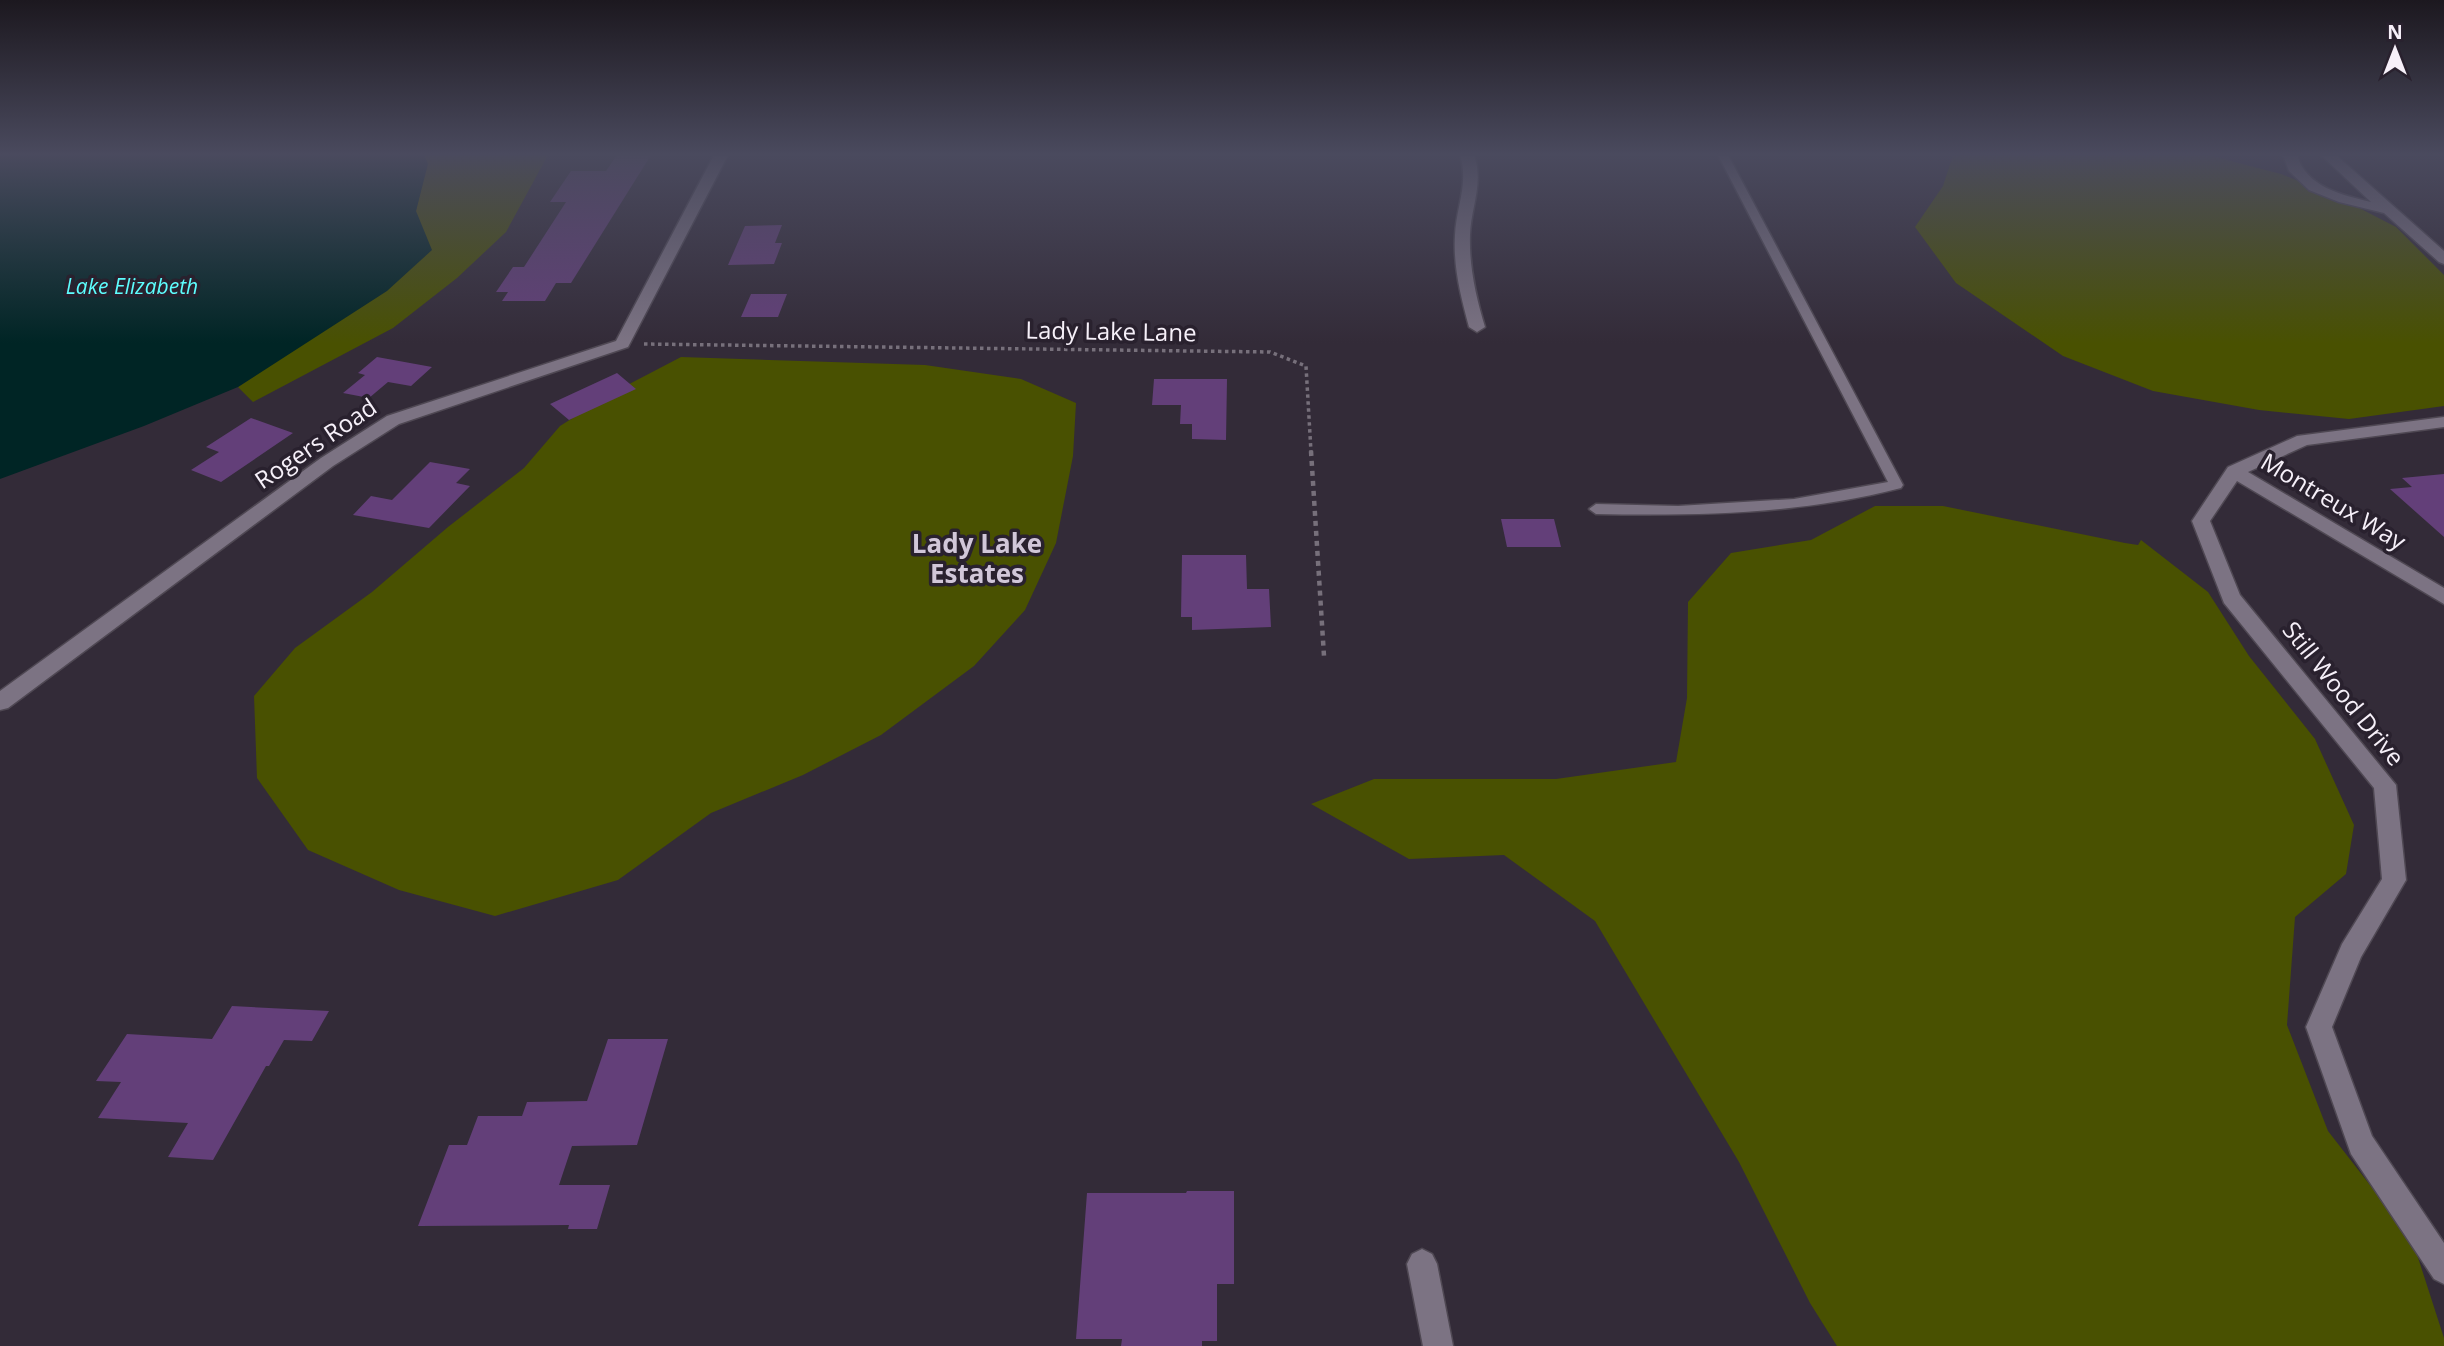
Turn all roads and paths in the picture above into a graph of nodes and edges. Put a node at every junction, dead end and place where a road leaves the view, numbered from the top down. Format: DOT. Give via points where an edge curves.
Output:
graph roads {
  1 [pos="688,218"];
  2 [pos="1464,218"];
  3 [pos="1756,218"];
  4 [pos="2399,218"];
  5 [pos="2444,259"];
  6 [pos="1477,327"];
  7 [pos="622,344"];
  8 [pos="2444,422"];
  9 [pos="2234,471"];
  10 [pos="1596,509"];
  11 [pos="2444,597"];
  12 [pos="1324,656"];
  13 [pos="0,702"];
  14 [pos="1422,1264"];
  15 [pos="2444,1269"];
  16 [pos="1438,1346"];
  1 -- 7 [label="street"];
  2 -- 6 [label="street" via="1468,299"];
  3 -- 10 [label="lane" via="1896,485 1794,504 1678,511"];
  4 -- 5 [label="street"];
  7 -- 12 [label="path, Lady Lake Lane" via="1270,352 1306,366"];
  7 -- 13 [label="street, Rogers Road" via="393,420 327,462"];
  8 -- 9 [label="street" via="2303,440"];
  9 -- 11 [label="street, Montreux Way"];
  9 -- 15 [label="street, Still Wood Drive" via="2201,521 2231,598 2385,785 2394,880 2351,952 2319,1027 2361,1144"];
  14 -- 16 [label="street"];
}
